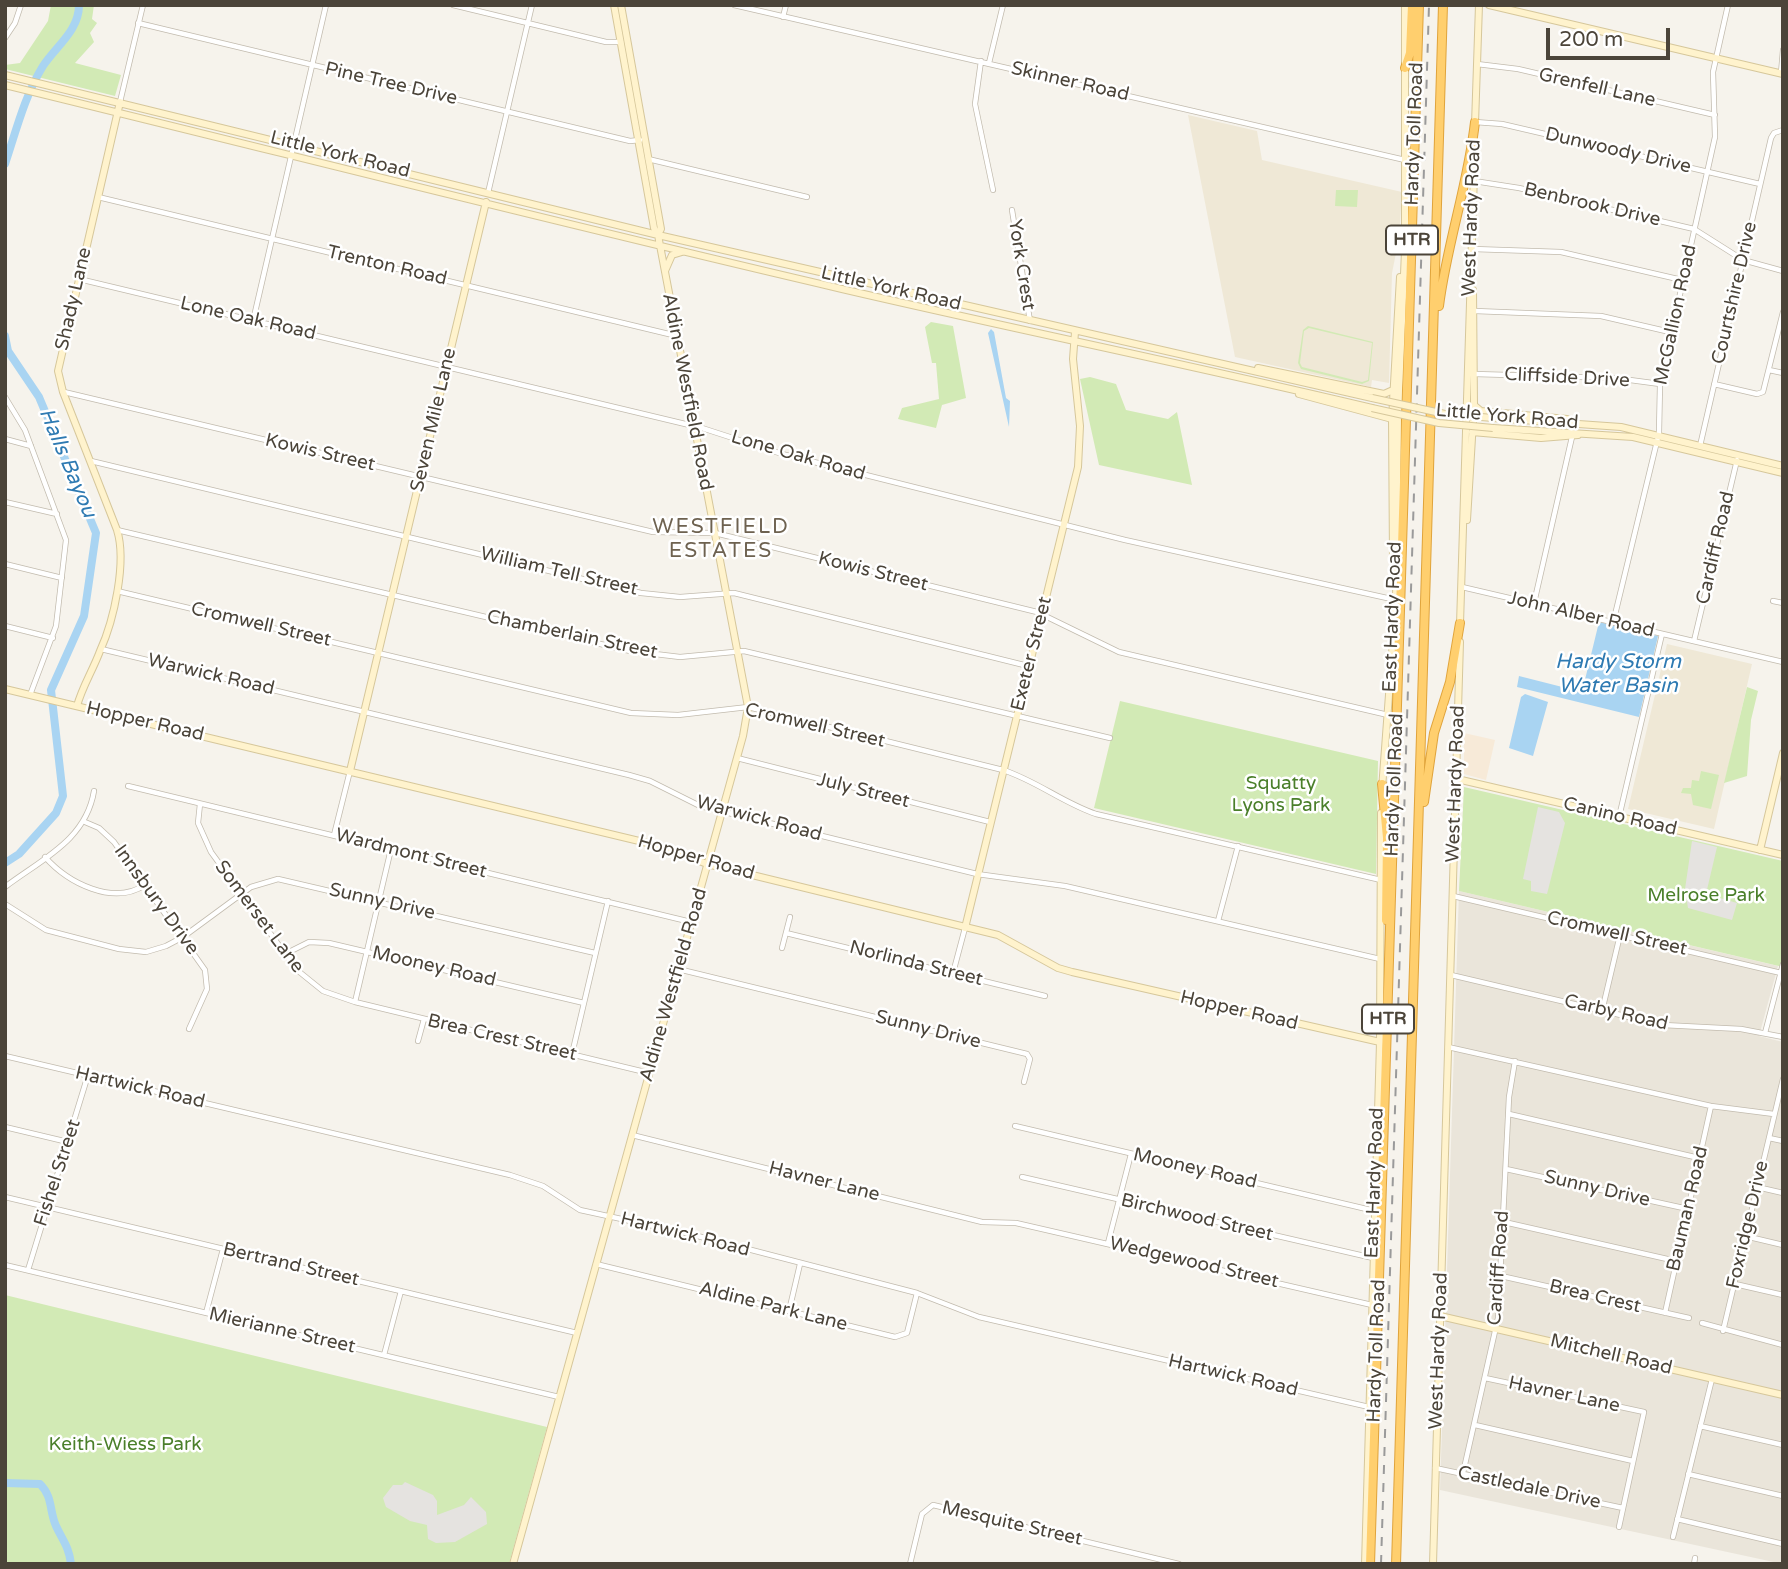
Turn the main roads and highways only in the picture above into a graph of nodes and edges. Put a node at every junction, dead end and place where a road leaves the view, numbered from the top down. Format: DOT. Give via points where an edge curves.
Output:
graph roads {
  1 [pos="614,5"];
  2 [pos="621,5"];
  3 [pos="1405,5"];
  4 [pos="1412,5"];
  5 [pos="1419,5"];
  6 [pos="1443,5"];
  7 [pos="1479,5"];
  8 [pos="1489,5"];
  9 [pos="622,42"];
  10 [pos="1405,68"];
  11 [pos="1782,73"];
  12 [pos="8,76"];
  13 [pos="7,86"];
  14 [pos="120,102"];
  15 [pos="118,113"];
  16 [pos="1475,122"];
  17 [pos="644,160"];
  18 [pos="488,193"];
  19 [pos="485,204"];
  20 [pos="651,212"];
  21 [pos="634,229"];
  22 [pos="658,235"];
  23 [pos="660,246"];
  24 [pos="1405,251"];
  25 [pos="688,252"];
  26 [pos="664,272"];
  27 [pos="1471,274"];
  28 [pos="872,285"];
  29 [pos="870,295"];
  30 [pos="1075,332"];
  31 [pos="1075,341"];
  32 [pos="1136,344"];
  33 [pos="1134,355"];
  34 [pos="1433,358"];
  35 [pos="1239,365"];
  36 [pos="1236,374"];
  37 [pos="1247,377"];
  38 [pos="1393,390"];
  39 [pos="1375,396"];
  40 [pos="1398,403"];
  41 [pos="1474,405"];
  42 [pos="1486,412"];
  43 [pos="1376,415"];
  44 [pos="1395,416"];
  45 [pos="1468,416"];
  46 [pos="1585,424"];
  47 [pos="1470,429"];
  48 [pos="1491,430"];
  49 [pos="1587,434"];
  50 [pos="1658,439"];
  51 [pos="1737,459"];
  52 [pos="1783,466"];
  53 [pos="1783,473"];
  54 [pos="1463,537"];
  55 [pos="1395,600"];
  56 [pos="1460,623"];
  57 [pos="5,689"];
  58 [pos="77,706"];
  59 [pos="1783,753"];
  60 [pos="350,771"];
  61 [pos="1457,779"];
  62 [pos="1382,783"];
  63 [pos="1419,822"];
  64 [pos="1760,850"];
  65 [pos="1783,855"];
  66 [pos="707,864"];
  67 [pos="965,928"];
  68 [pos="1389,973"];
  69 [pos="1380,1042"];
  70 [pos="1440,1316"];
  71 [pos="1783,1395"];
  72 [pos="513,1564"];
  73 [pos="1368,1564"];
  74 [pos="1396,1564"];
  75 [pos="1433,1564"];
  1 -- 9 [label="main road, Aldine Westfield Road"];
  2 -- 9 [label="main road, Aldine Westfield Road"];
  3 -- 10 [label="main road, East Hardy Road"];
  4 -- 10 [label="highway"];
  5 -- 68 [label="highway, Hardy Toll Road / HTR"];
  6 -- 34 [label="highway, Hardy Toll Road / HTR"];
  7 -- 16 [label="main road, West Hardy Road"];
  8 -- 11 [label="main road"];
  9 -- 17 [label="main road, Aldine Westfield Road"];
  10 -- 24 [label="main road, East Hardy Road"];
  12 -- 14 [label="main road, Little York Road"];
  13 -- 15 [label="main road, Little York Road"];
  14 -- 15 [label="main road, Shady Lane"];
  14 -- 18 [label="main road, Little York Road"];
  15 -- 19 [label="main road, Little York Road"];
  15 -- 58 [label="main road, Shady Lane" via="58,371 121,551 101,649"];
  16 -- 27 [label="main road, West Hardy Road"];
  16 -- 34 [label="highway" via="1467,179 1447,254"];
  17 -- 20 [label="main road, Aldine Westfield Road"];
  17 -- 22 [label="main road, Aldine Westfield Road" via="661,229"];
  18 -- 19 [label="main road, Seven Mile Lane"];
  18 -- 21 [label="main road, Little York Road"];
  19 -- 23 [label="main road, Little York Road"];
  19 -- 60 [label="main road, Seven Mile Lane"];
  20 -- 21 [label="main road" via="646,225"];
  20 -- 22 [label="main road, Aldine Westfield Road"];
  21 -- 22 [label="main road, Little York Road"];
  22 -- 23 [label="main road, Aldine Westfield Road"];
  22 -- 28 [label="main road, Little York Road"];
  23 -- 25 [label="main road, Little York Road"];
  23 -- 26 [label="main road, Aldine Westfield Road"];
  24 -- 38 [label="main road" via="1397,296"];
  24 -- 40 [label="main road, East Hardy Road"];
  25 -- 26 [label="main road" via="673,255"];
  25 -- 29 [label="main road, Little York Road"];
  26 -- 66 [label="main road, Aldine Westfield Road" via="748,707"];
  27 -- 41 [label="main road"];
  27 -- 45 [label="main road, West Hardy Road"];
  28 -- 29 [label="main road"];
  28 -- 30 [label="main road, Little York Road"];
  29 -- 31 [label="main road, Little York Road"];
  30 -- 31 [label="main road, Exeter Street"];
  30 -- 32 [label="main road, Little York Road"];
  31 -- 33 [label="main road, Little York Road"];
  31 -- 67 [label="main road, Exeter Street" via="1079,449"];
  32 -- 33 [label="main road"];
  32 -- 35 [label="main road, Little York Road"];
  33 -- 36 [label="main road, Little York Road"];
  34 -- 63 [label="highway, Hardy Toll Road / HTR"];
  35 -- 36 [label="main road"];
  35 -- 39 [label="main road, Little York Road"];
  36 -- 37 [label="main road, Little York Road"];
  37 -- 43 [label="main road"];
  37 -- 44 [label="main road, Little York Road, bridge"];
  38 -- 39 [label="main road"];
  38 -- 44 [label="main road"];
  39 -- 40 [label="main road, Little York Road, bridge"];
  39 -- 43 [label="main road" via="1383,398 1384,405"];
  40 -- 44 [label="main road, East Hardy Road, bridge"];
  40 -- 45 [label="main road, Little York Road, bridge"];
  41 -- 42 [label="main road"];
  41 -- 47 [label="main road"];
  42 -- 46 [label="main road" via="1554,416"];
  42 -- 48 [label="main road" via="1479,422 1482,429"];
  43 -- 44 [label="main road"];
  44 -- 47 [label="main road, Little York Road, bridge"];
  44 -- 55 [label="main road, East Hardy Road"];
  44 -- 55 [label="main road" via="1390,540"];
  45 -- 46 [label="main road, Little York Road, bridge"];
  45 -- 47 [label="main road, West Hardy Road, bridge"];
  46 -- 50 [label="main road, Little York Road"];
  47 -- 48 [label="main road, Little York Road, bridge"];
  47 -- 54 [label="main road, West Hardy Road"];
  47 -- 54 [label="main road" via="1469,510"];
  48 -- 49 [label="main road, Little York Road"];
  48 -- 49 [label="main road" via="1541,438"];
  49 -- 50 [label="main road, Little York Road"];
  50 -- 51 [label="main road, Little York Road"];
  50 -- 51 [label="main road, Little York Road" via="1700,446"];
  51 -- 52 [label="main road, Little York Road"];
  51 -- 53 [label="main road, Little York Road"];
  54 -- 56 [label="main road, West Hardy Road"];
  55 -- 62 [label="main road, East Hardy Road"];
  56 -- 61 [label="main road, West Hardy Road"];
  56 -- 63 [label="highway"];
  57 -- 58 [label="main road, Hopper Road"];
  58 -- 60 [label="main road, Hopper Road"];
  59 -- 64 [label="main road"];
  60 -- 66 [label="main road, Hopper Road" via="660,846"];
  61 -- 64 [label="main road, Canino Road"];
  61 -- 70 [label="main road, West Hardy Road"];
  62 -- 68 [label="highway"];
  62 -- 69 [label="main road, East Hardy Road"];
  63 -- 74 [label="highway, Hardy Toll Road / HTR"];
  64 -- 65 [label="main road, Canino Road"];
  66 -- 67 [label="main road, Hopper Road"];
  66 -- 72 [label="main road, Aldine Westfield Road"];
  67 -- 69 [label="main road, Hopper Road" via="1015,942 1035,957 1072,972"];
  68 -- 73 [label="highway, Hardy Toll Road / HTR"];
  69 -- 73 [label="main road, East Hardy Road"];
  70 -- 71 [label="main road, Mitchell Road"];
  70 -- 75 [label="main road, West Hardy Road"];
}
